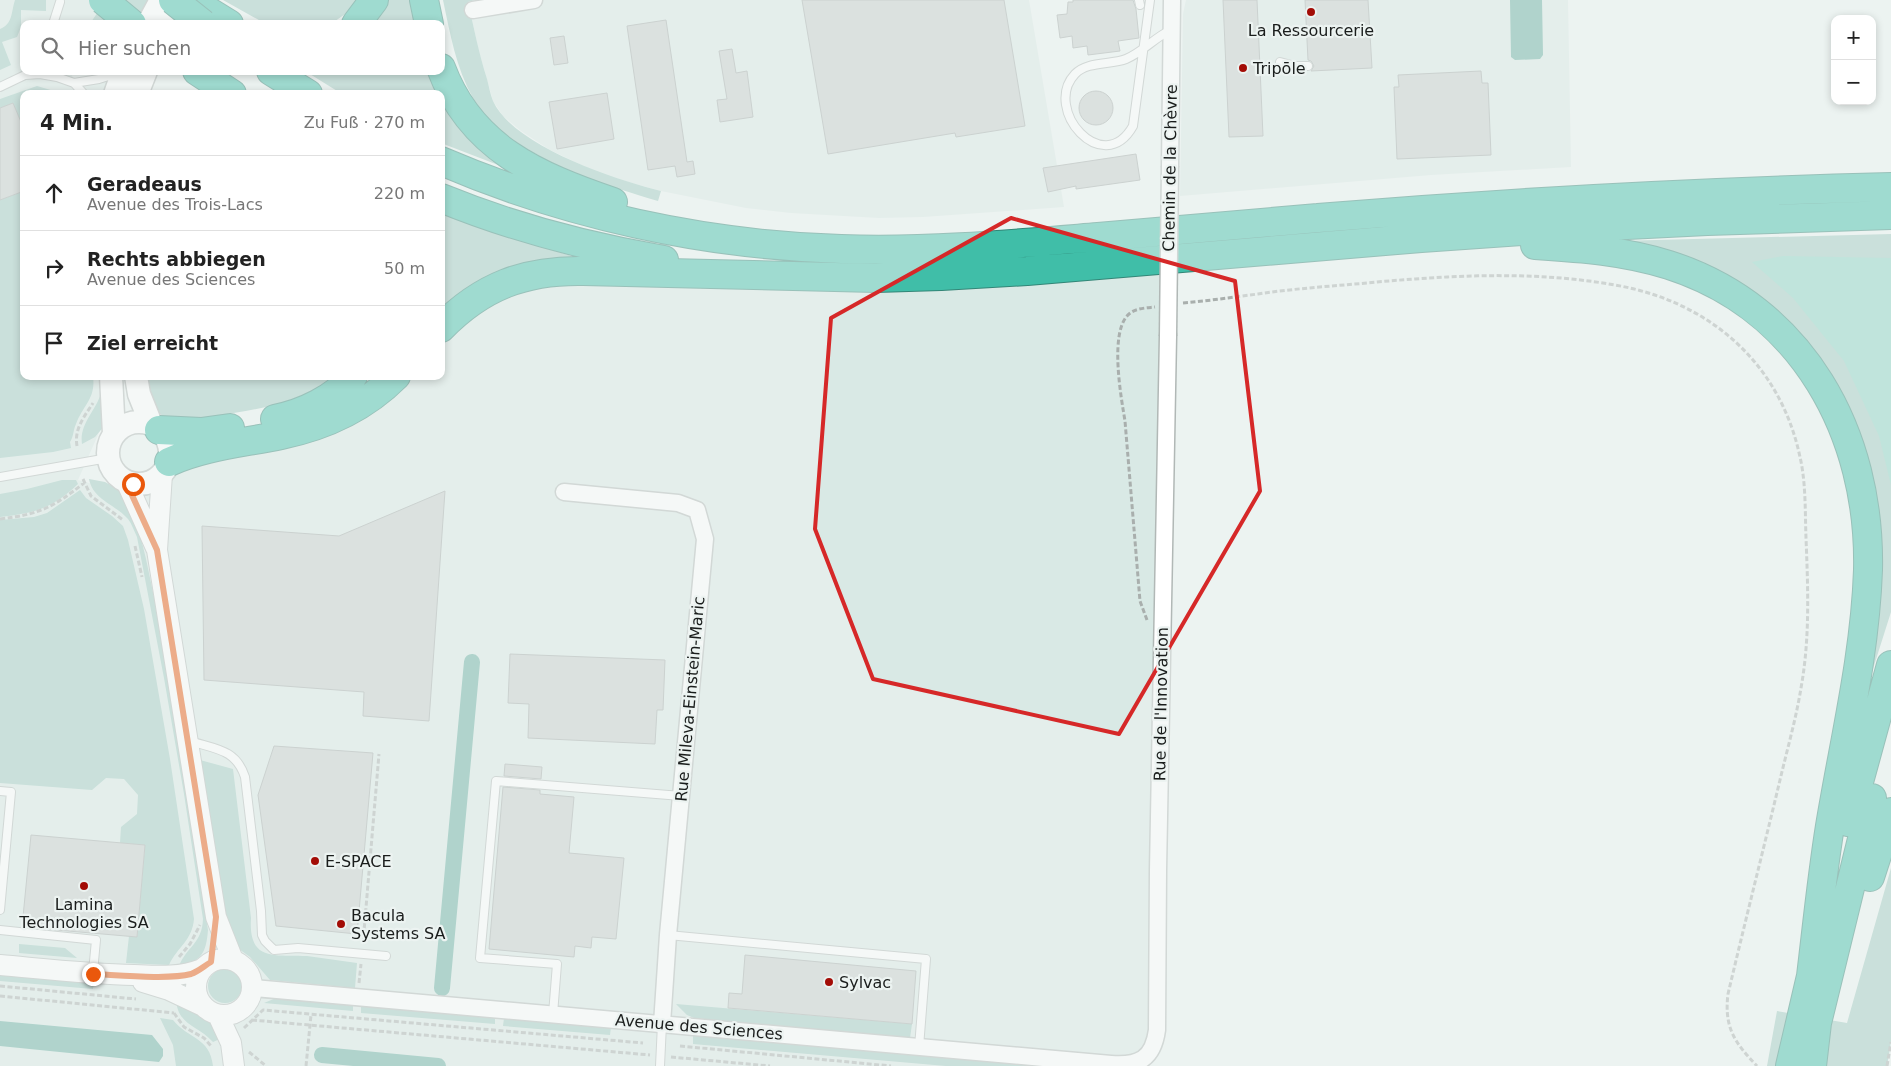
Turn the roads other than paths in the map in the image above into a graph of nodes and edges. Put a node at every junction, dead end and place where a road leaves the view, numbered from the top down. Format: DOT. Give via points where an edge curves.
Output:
graph roads {
  1 [pos="103,0"];
  2 [pos="161,0"];
  3 [pos="173,0"];
  4 [pos="186,0"];
  5 [pos="190,0"];
  6 [pos="374,0"];
  7 [pos="424,0"];
  8 [pos="534,0"];
  9 [pos="1150,0"];
  10 [pos="1172,0"];
  11 [pos="60,2"];
  12 [pos="473,10"];
  13 [pos="54,20"];
  14 [pos="127,20"];
  15 [pos="150,20"];
  16 [pos="174,20"];
  17 [pos="198,20"];
  18 [pos="222,20"];
  19 [pos="359,20"];
  20 [pos="428,20"];
  21 [pos="1172,30"];
  22 [pos="1144,48"];
  23 [pos="1280,62"];
  24 [pos="1308,66"];
  25 [pos="25,75"];
  26 [pos="53,75"];
  27 [pos="111,75"];
  28 [pos="122,75"];
  29 [pos="144,75"];
  30 [pos="197,75"];
  31 [pos="202,75"];
  32 [pos="277,75"];
  33 [pos="444,75"];
  34 [pos="74,83"];
  35 [pos="0,86"];
  36 [pos="80,90"];
  37 [pos="116,90"];
  38 [pos="139,90"];
  39 [pos="221,90"];
  40 [pos="222,90"];
  41 [pos="302,90"];
  42 [pos="445,162"];
  43 [pos="1891,187"];
  44 [pos="445,200"];
  45 [pos="1891,216"];
  46 [pos="1421,238"];
  47 [pos="789,246"];
  48 [pos="825,276"];
  49 [pos="445,324"];
  50 [pos="1168,336"];
  51 [pos="111,380"];
  52 [pos="137,380"];
  53 [pos="349,380"];
  54 [pos="391,380"];
  55 [pos="155,427"];
  56 [pos="114,434"];
  57 [pos="108,458"];
  58 [pos="165,468"];
  59 [pos="0,477"];
  60 [pos="126,482"];
  61 [pos="564,492"];
  62 [pos="157,550"];
  63 [pos="1891,664"];
  64 [pos="1891,727"];
  65 [pos="189,741"];
  66 [pos="0,790"];
  67 [pos="681,796"];
  68 [pos="1891,812"];
  69 [pos="0,910"];
  70 [pos="208,916"];
  71 [pos="0,930"];
  72 [pos="668,936"];
  73 [pos="386,956"];
  74 [pos="233,960"];
  75 [pos="0,965"];
  76 [pos="206,966"];
  77 [pos="101,974"];
  78 [pos="1811,976"];
  79 [pos="253,988"];
  80 [pos="210,1011"];
  81 [pos="248,1014"];
  82 [pos="553,1014"];
  83 [pos="1816,1023"];
  84 [pos="662,1024"];
  85 [pos="234,1045"];
  86 [pos="919,1047"];
  87 [pos="660,1062"];
  88 [pos="1147,1062"];
  89 [pos="234,1066"];
  90 [pos="1790,1066"];
  91 [pos="1812,1066"];
  92 [pos="1821,1066"];
  1 -- 14 [label="highway, bridge"];
  2 -- 15 [label="main road"];
  3 -- 17 [label="highway, bridge"];
  4 -- 16 [label="main road"];
  5 -- 18 [label="highway"];
  6 -- 19 [label="highway"];
  7 -- 20 [label="highway"];
  8 -- 12 [label="street"];
  9 -- 22 [label="lane"];
  10 -- 21 [label="street, Chemin de la Chèvre"];
  11 -- 13 [label="lane"];
  21 -- 22 [label="lane"];
  21 -- 50 [label="street, Chemin de la Chèvre, bridge"];
  22 -- 22 [label="lane" via="1134,126 1128,135 1121,141 1103,145 1081,136 1068,114 1066,94 1070,82 1081,69 1114,63"];
  23 -- 24 [label="lane"];
  25 -- 35 [label="lane"];
  26 -- 34 [label="lane"];
  27 -- 34 [label="lane"];
  28 -- 37 [label="main road"];
  29 -- 38 [label="main road"];
  30 -- 39 [label="highway"];
  31 -- 40 [label="highway"];
  32 -- 41 [label="highway"];
  33 -- 47 [label="highway" via="455,99 472,122 499,148 528,166 594,195 645,212"];
  34 -- 36 [label="lane"];
  42 -- 47 [label="highway" via="532,195 612,218 694,235"];
  43 -- 47 [label="highway" via="1528,202 945,248 863,250"];
  44 -- 48 [label="highway" via="563,238 648,257 731,270"];
  45 -- 46 [label="highway" via="1637,224"];
  46 -- 48 [label="highway" via="984,274 876,278"];
  46 -- 78 [label="highway" via="1604,250 1689,272 1736,297 1766,319 1801,355 1831,399 1848,438 1859,480 1866,521 1868,568 1863,635 1830,828"];
  48 -- 49 [label="highway" via="549,272 514,279 487,291"];
  50 -- 88 [label="street, Rue de l'Innovation" via="1157,1030"];
  51 -- 56 [label="main road"];
  52 -- 55 [label="main road"];
  53 -- 55 [label="highway" via="325,400 282,418 201,432"];
  54 -- 58 [label="highway" via="368,400 324,423 282,435 193,452"];
  55 -- 56 [label="main road" via="134,422"];
  55 -- 58 [label="main road" via="168,441"];
  56 -- 57 [label="main road" via="107,450"];
  57 -- 59 [label="lane"];
  57 -- 60 [label="main road" via="114,472"];
  58 -- 60 [label="main road" via="156,479 141,484"];
  58 -- 62 [label="street"];
  60 -- 62 [label="street"];
  61 -- 67 [label="street, Rue Mileva-Einstein-Maric" via="678,503 697,510 705,539"];
  62 -- 65 [label="street"];
  63 -- 78 [label="highway" via="1858,780"];
  64 -- 83 [label="highway"];
  65 -- 70 [label="street"];
  65 -- 73 [label="lane" via="226,752 243,769 265,941 274,950 298,948"];
  66 -- 69 [label="lane" via="11,792"];
  67 -- 72 [label="street, Rue Mileva-Einstein-Maric"];
  67 -- 82 [label="lane" via="496,781 480,958 557,964"];
  68 -- 83 [label="highway" via="1862,903"];
  70 -- 74 [label="street"];
  70 -- 76 [label="street"];
  71 -- 77 [label="lane" via="96,940"];
  72 -- 84 [label="street, Rue Mileva-Einstein-Maric"];
  72 -- 86 [label="lane" via="926,960"];
  74 -- 76 [label="street"];
  74 -- 79 [label="street" via="248,971"];
  75 -- 77 [label="street"];
  76 -- 77 [label="street" via="190,974 171,976"];
  76 -- 80 [label="street" via="196,984 196,992"];
  77 -- 80 [label="street" via="169,990"];
  78 -- 83 [label="highway"];
  79 -- 81 [label="street"];
  79 -- 82 [label="street, Avenue des Sciences"];
  80 -- 81 [label="street"];
  80 -- 85 [label="street"];
  81 -- 85 [label="street"];
  82 -- 84 [label="street, Avenue des Sciences"];
  83 -- 90 [label="highway"];
  83 -- 91 [label="highway"];
  83 -- 92 [label="highway"];
  84 -- 86 [label="street, Avenue des Sciences"];
  84 -- 87 [label="lane"];
  85 -- 89 [label="street"];
  86 -- 88 [label="street, Avenue des Sciences" via="1124,1065"];
}
